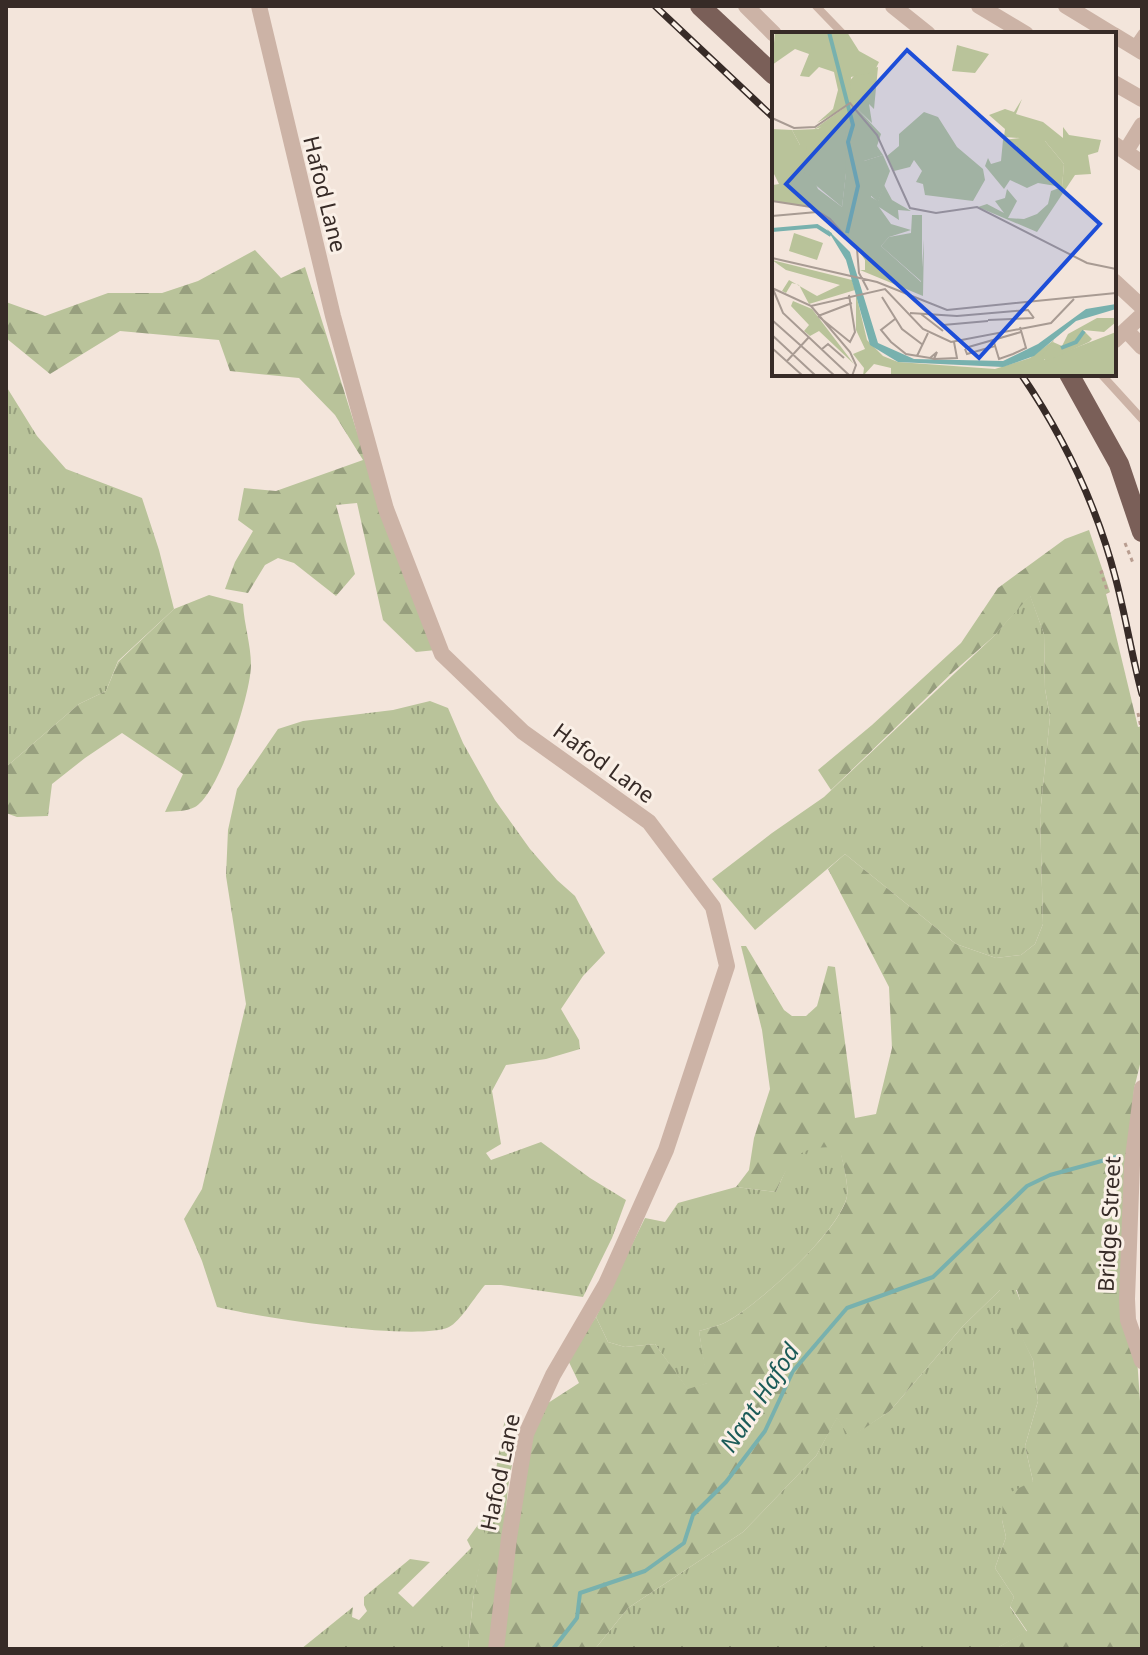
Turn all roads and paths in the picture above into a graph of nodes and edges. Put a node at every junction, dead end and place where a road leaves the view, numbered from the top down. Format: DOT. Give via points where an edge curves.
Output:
graph roads {
  1 [pos="259,6"];
  2 [pos="700,6"];
  3 [pos="746,6"];
  4 [pos="816,6"];
  5 [pos="893,6"];
  6 [pos="979,6"];
  7 [pos="1066,6"];
  8 [pos="1001,12"];
  9 [pos="772,32"];
  10 [pos="841,32"];
  11 [pos="926,32"];
  12 [pos="1024,32"];
  13 [pos="1110,32"];
  14 [pos="1116,35"];
  15 [pos="1139,44"];
  16 [pos="772,73"];
  17 [pos="1116,84"];
  18 [pos="1142,99"];
  19 [pos="1142,125"];
  20 [pos="1120,147"];
  21 [pos="1142,163"];
  22 [pos="1116,283"];
  23 [pos="1142,307"];
  24 [pos="1142,315"];
  25 [pos="1120,335"];
  26 [pos="1142,347"];
  27 [pos="1070,376"];
  28 [pos="1103,376"];
  29 [pos="1142,419"];
  30 [pos="1134,537"];
  31 [pos="1133,563"];
  32 [pos="1103,571"];
  33 [pos="1108,593"];
  34 [pos="1138,713"];
  35 [pos="1142,732"];
  36 [pos="1142,1088"];
  37 [pos="1142,1361"];
  38 [pos="496,1649"];
  1 -- 38 [label="street, Hafod Lane" via="333,316 386,509 442,654 523,732 649,822 713,907 727,966 666,1150 606,1284 526,1434"];
  2 -- 16 [label="main road"];
  3 -- 9 [label="street"];
  4 -- 10 [label="lane"];
  5 -- 11 [label="street"];
  6 -- 8 [label="street"];
  7 -- 13 [label="street"];
  8 -- 12 [label="street"];
  14 -- 15 [label="street"];
  17 -- 18 [label="street"];
  19 -- 20 [label="street"];
  20 -- 21 [label="street"];
  22 -- 23 [label="street"];
  24 -- 25 [label="street"];
  25 -- 26 [label="street"];
  27 -- 30 [label="main road" via="1119,464"];
  28 -- 29 [label="lane"];
  30 -- 31 [label="path"];
  32 -- 33 [label="path"];
  34 -- 35 [label="path"];
  36 -- 37 [label="street, Bridge Street" via="1132,1165 1127,1299"];
}
